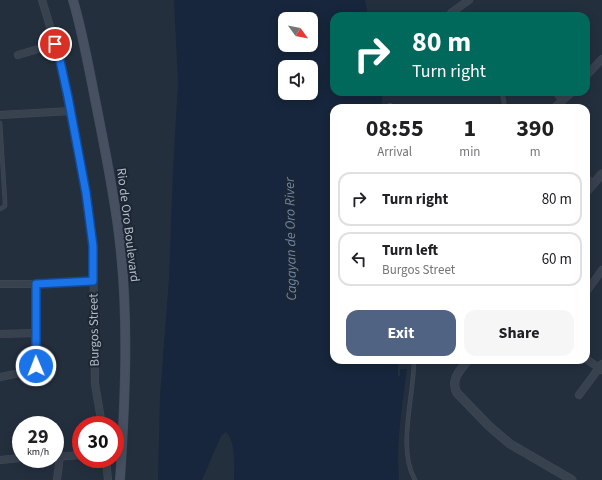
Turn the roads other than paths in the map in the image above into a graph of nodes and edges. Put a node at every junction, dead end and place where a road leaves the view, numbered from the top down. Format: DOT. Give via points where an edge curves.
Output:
graph roads {
  1 [pos="42,0"];
  2 [pos="73,0"];
  3 [pos="469,0"];
  4 [pos="452,12"];
  5 [pos="55,44"];
  6 [pos="18,55"];
  7 [pos="602,59"];
  8 [pos="590,72"];
  9 [pos="560,96"];
  10 [pos="568,96"];
  11 [pos="563,100"];
  12 [pos="558,104"];
  13 [pos="71,111"];
  14 [pos="0,115"];
  15 [pos="0,123"];
  16 [pos="602,174"];
  17 [pos="590,179"];
  18 [pos="594,182"];
  19 [pos="590,187"];
  20 [pos="0,209"];
  21 [pos="602,270"];
  22 [pos="93,281"];
  23 [pos="0,284"];
  24 [pos="36,284"];
  25 [pos="590,286"];
  26 [pos="36,333"];
  27 [pos="0,334"];
  28 [pos="590,361"];
  29 [pos="414,364"];
  30 [pos="465,364"];
  31 [pos="601,368"];
  32 [pos="0,377"];
  33 [pos="579,395"];
  34 [pos="101,416"];
  35 [pos="12,459"];
  36 [pos="0,460"];
  37 [pos="58,468"];
  38 [pos="108,468"];
  39 [pos="57,480"];
  40 [pos="108,480"];
  41 [pos="120,480"];
  42 [pos="415,480"];
  43 [pos="572,480"];
  1 -- 5 [label="street, Burgos Street"];
  2 -- 41 [label="main road, Rio de Oro Boulevard" via="99,122 120,244 125,348"];
  3 -- 4 [label="street"];
  5 -- 6 [label="street"];
  5 -- 13 [label="street, Burgos Street"];
  7 -- 8 [label="street"];
  9 -- 11 [label="street"];
  10 -- 11 [label="street"];
  11 -- 12 [label="street"];
  13 -- 14 [label="street"];
  13 -- 22 [label="street, Burgos Street" via="93,246"];
  15 -- 20 [label="lane" via="5,206"];
  16 -- 18 [label="street"];
  17 -- 18 [label="lane"];
  18 -- 19 [label="street"];
  21 -- 25 [label="street"];
  22 -- 24 [label="street"];
  22 -- 34 [label="street, Burgos Street" via="96,384"];
  23 -- 24 [label="street"];
  24 -- 26 [label="street"];
  26 -- 27 [label="street"];
  26 -- 32 [label="street" via="34,370"];
  28 -- 31 [label="street"];
  29 -- 42 [label="lane" via="407,450 408,464"];
  30 -- 43 [label="street" via="454,382 457,393 510,444"];
  31 -- 33 [label="street"];
  35 -- 36 [label="street"];
  37 -- 39 [label="street"];
  38 -- 40 [label="street"];
}
